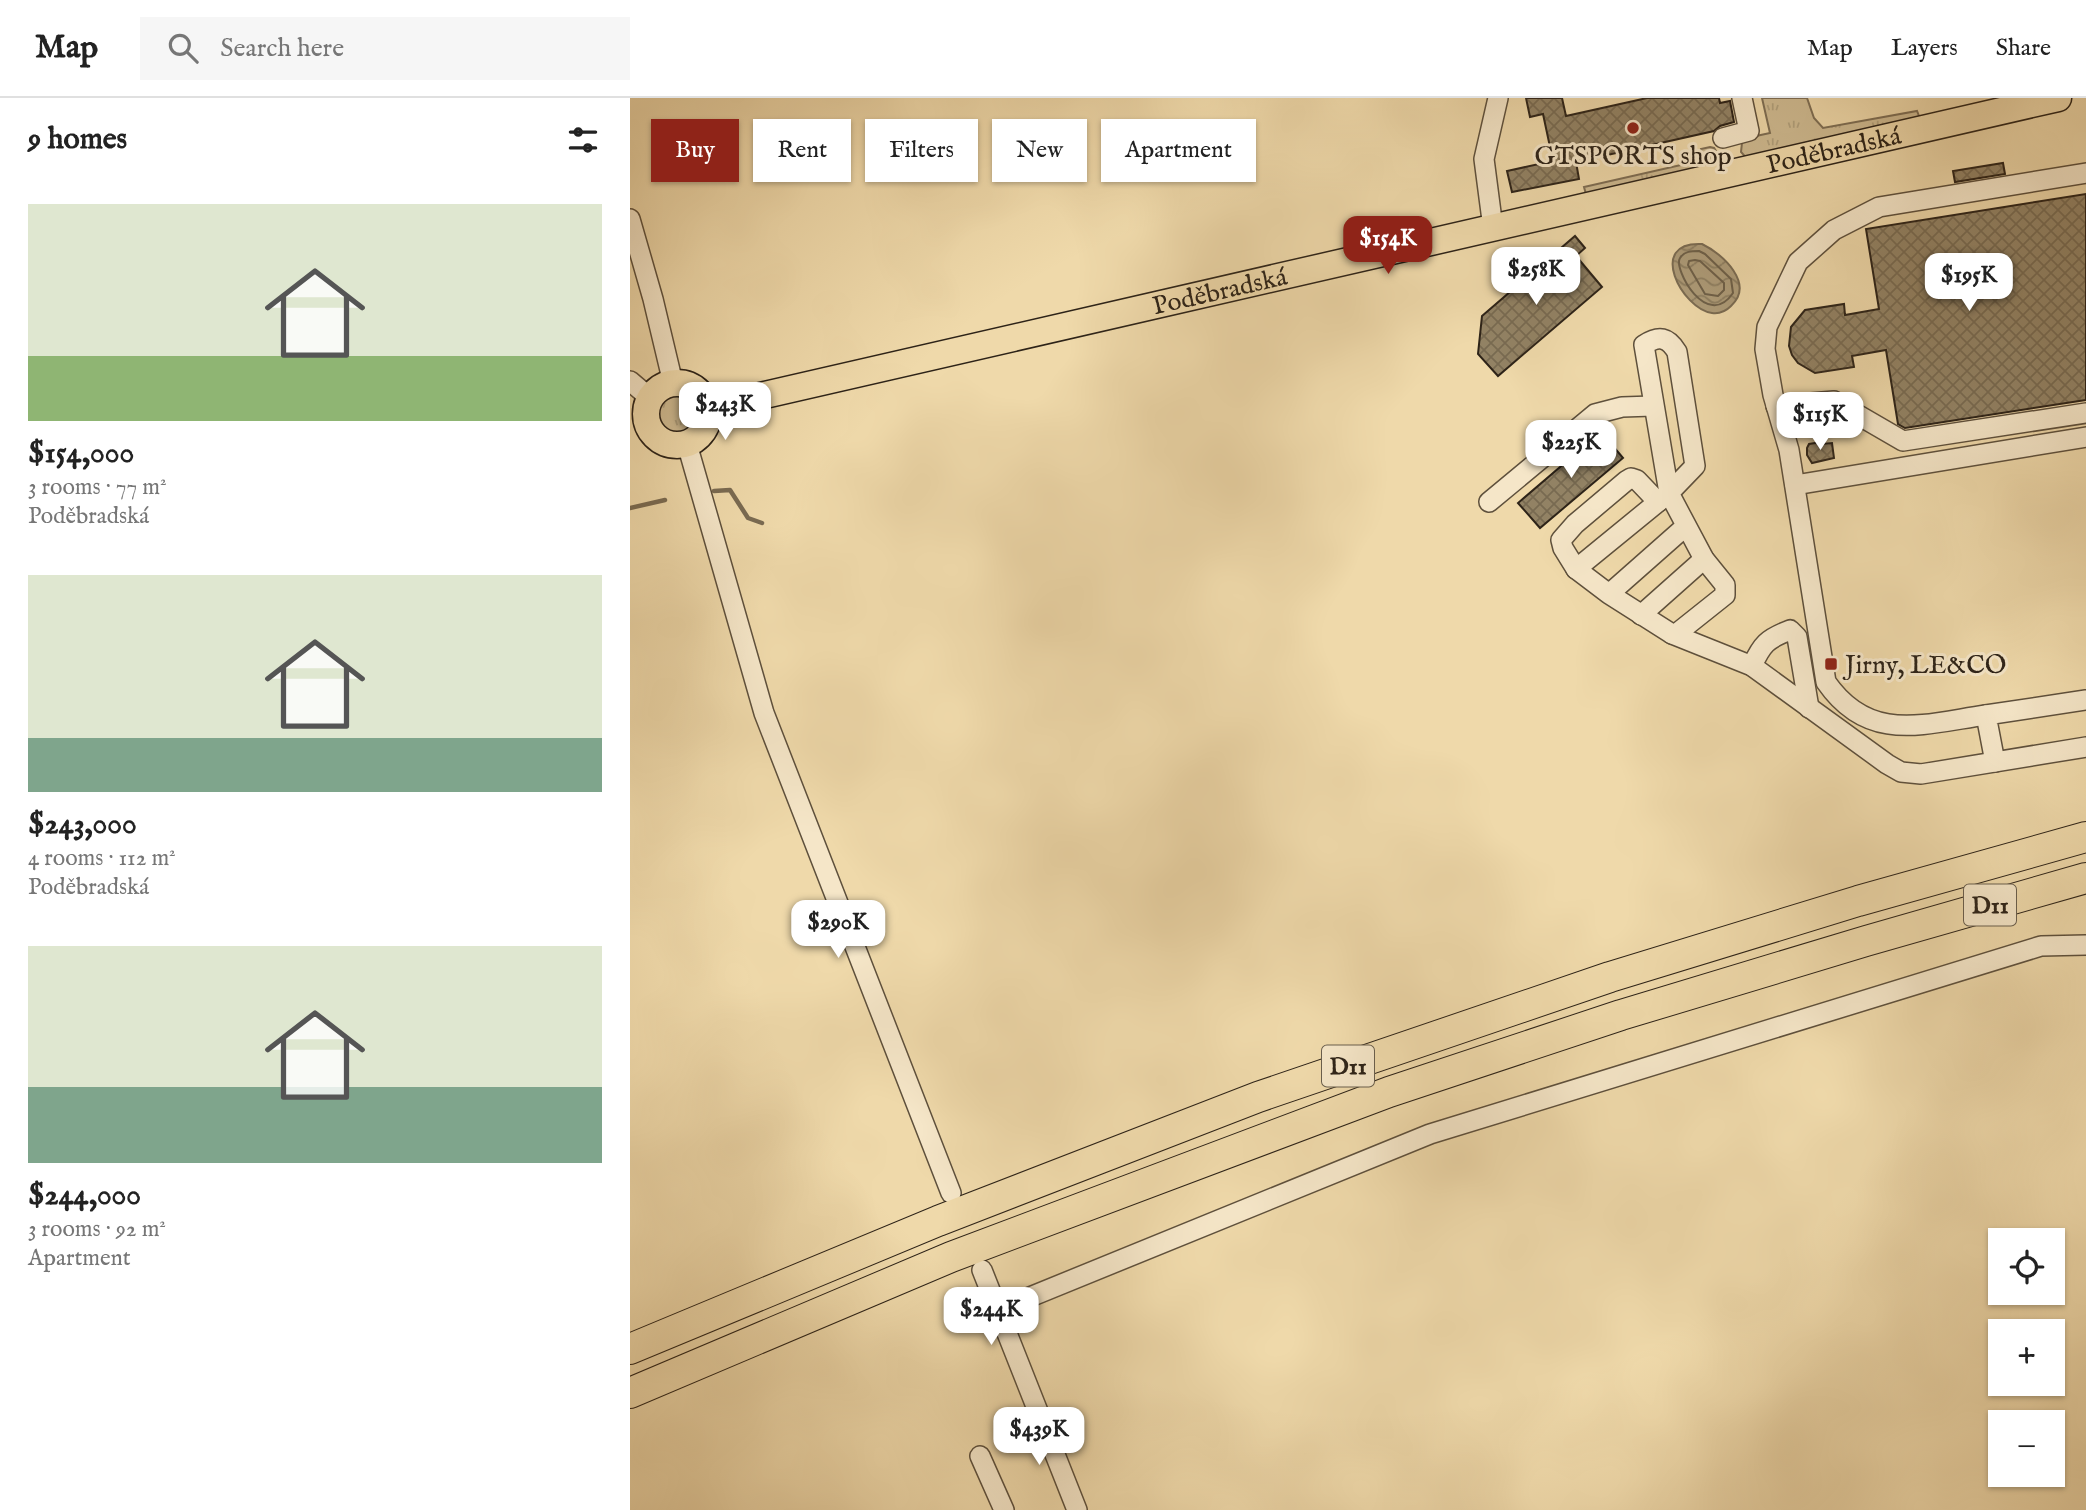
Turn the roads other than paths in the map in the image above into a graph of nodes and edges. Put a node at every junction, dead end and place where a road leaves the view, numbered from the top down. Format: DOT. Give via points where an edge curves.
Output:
graph roads {
  1 [pos="1498,98"];
  2 [pos="1742,98"];
  3 [pos="2057,98"];
  4 [pos="1723,138"];
  5 [pos="2086,173"];
  6 [pos="630,219"];
  7 [pos="1493,228"];
  8 [pos="630,381"];
  9 [pos="673,383"];
  10 [pos="1653,405"];
  11 [pos="1776,406"];
  12 [pos="708,408"];
  13 [pos="2086,413"];
  14 [pos="643,416"];
  15 [pos="2086,437"];
  16 [pos="687,444"];
  17 [pos="1795,485"];
  18 [pos="1664,498"];
  19 [pos="1489,502"];
  20 [pos="1686,526"];
  21 [pos="1704,559"];
  22 [pos="1576,569"];
  23 [pos="1609,594"];
  24 [pos="1641,615"];
  25 [pos="1671,634"];
  26 [pos="1752,666"];
  27 [pos="2086,700"];
  28 [pos="1809,708"];
  29 [pos="1986,715"];
  30 [pos="2086,747"];
  31 [pos="1995,762"];
  32 [pos="2086,837"];
  33 [pos="2086,878"];
  34 [pos="2086,945"];
  35 [pos="951,1193"];
  36 [pos="982,1270"];
  37 [pos="998,1310"];
  38 [pos="630,1349"];
  39 [pos="630,1393"];
  40 [pos="980,1456"];
  41 [pos="1004,1510"];
  42 [pos="1077,1510"];
  1 -- 7 [label="street" via="1484,159"];
  2 -- 4 [label="street" via="1749,131"];
  3 -- 7 [label="main road, Poděbradská"];
  5 -- 11 [label="street" via="1879,207 1834,230 1798,262 1767,327 1765,349"];
  6 -- 9 [label="street"];
  7 -- 12 [label="main road, Poděbradská"];
  8 -- 14 [label="street"];
  9 -- 12 [label="main road" via="692,386"];
  9 -- 14 [label="main road" via="656,390"];
  10 -- 18 [label="street"];
  10 -- 18 [label="street" via="1644,345 1662,338 1677,352 1695,466"];
  10 -- 19 [label="street" via="1595,414"];
  11 -- 13 [label="street" via="1834,401 1903,441"];
  11 -- 17 [label="street"];
  12 -- 16 [label="main road" via="702,434"];
  14 -- 16 [label="main road" via="663,442"];
  15 -- 17 [label="street"];
  16 -- 35 [label="street" via="764,713"];
  17 -- 29 [label="street" via="1826,682 1836,696 1867,719 1889,725 1911,727"];
  18 -- 20 [label="street"];
  18 -- 22 [label="street"];
  18 -- 22 [label="street" via="1637,480 1626,481 1561,540"];
  20 -- 21 [label="street"];
  20 -- 23 [label="street"];
  21 -- 24 [label="street"];
  21 -- 25 [label="street" via="1724,585 1726,595"];
  22 -- 23 [label="street"];
  23 -- 24 [label="street"];
  24 -- 25 [label="street"];
  25 -- 26 [label="street"];
  26 -- 28 [label="street"];
  26 -- 28 [label="street" via="1760,648 1790,630 1797,637"];
  27 -- 29 [label="street"];
  28 -- 31 [label="street" via="1901,772 1921,774"];
  29 -- 31 [label="street"];
  30 -- 31 [label="street"];
  32 -- 38 [label="highway, D11" via="1623,973 1258,1097 938,1221"];
  33 -- 39 [label="highway, D11" via="1621,1015 1389,1092 951,1257"];
  34 -- 37 [label="street" via="2040,946 1430,1134"];
  36 -- 37 [label="street"];
  37 -- 42 [label="street"];
  40 -- 41 [label="street"];
}
